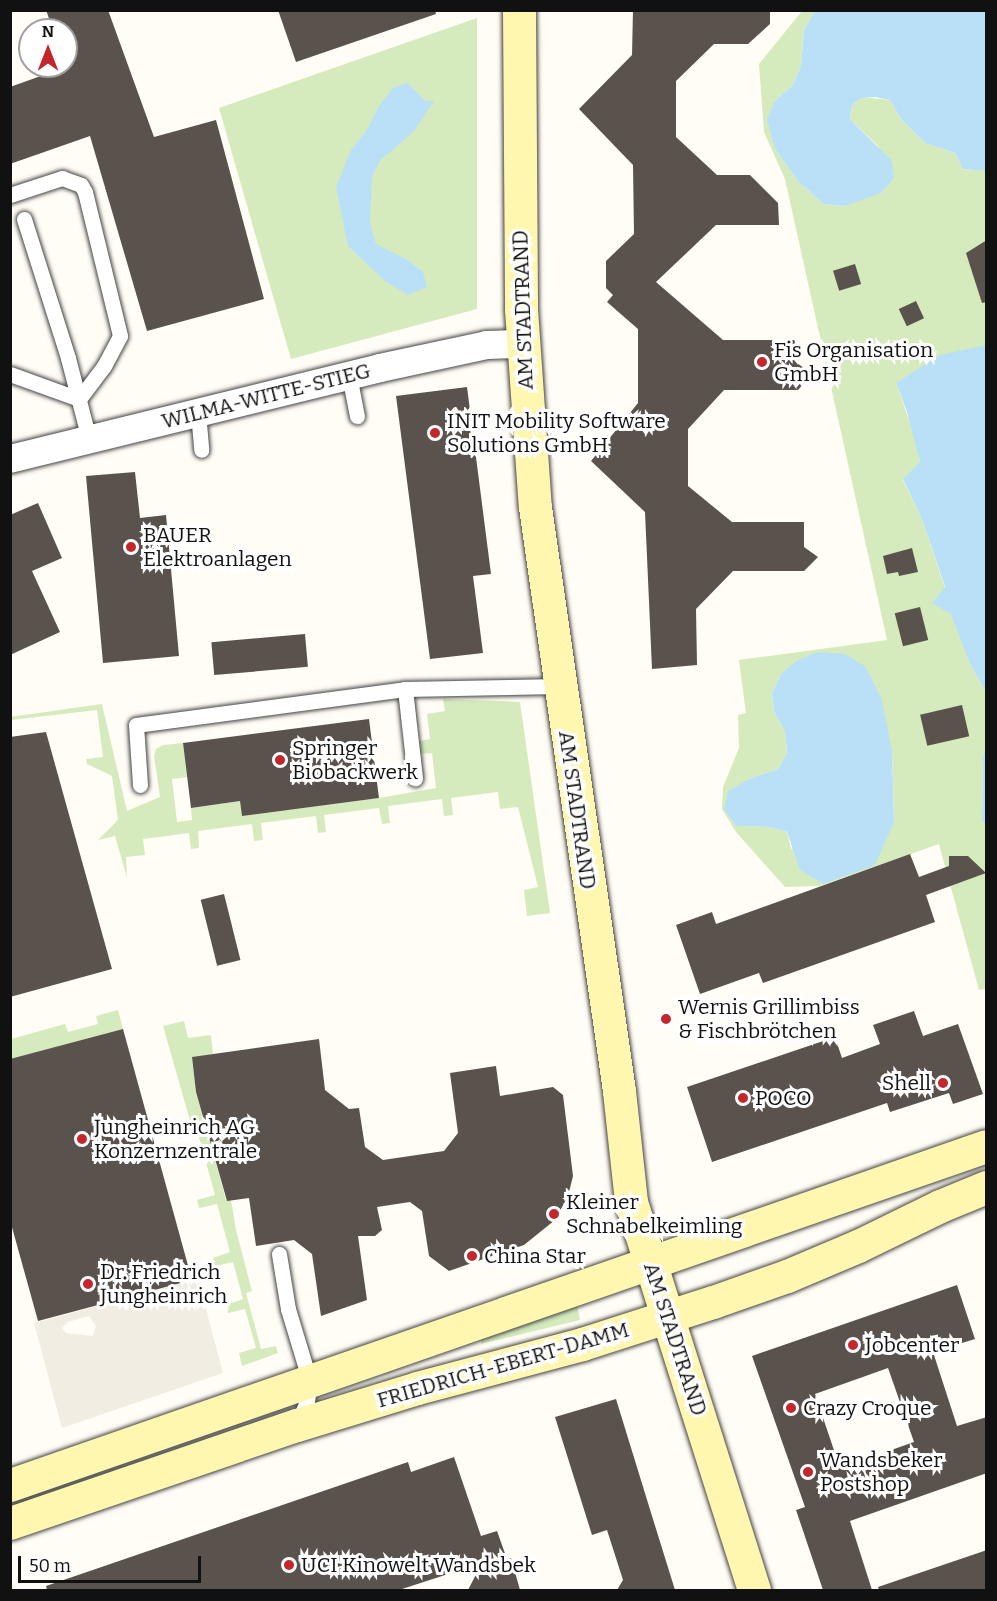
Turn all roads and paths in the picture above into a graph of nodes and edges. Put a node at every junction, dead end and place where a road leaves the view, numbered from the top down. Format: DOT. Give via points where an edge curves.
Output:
graph roads {
  1 [pos="519,10"];
  2 [pos="10,195"];
  3 [pos="24,219"];
  4 [pos="523,344"];
  5 [pos="10,374"];
  6 [pos="349,375"];
  7 [pos="79,399"];
  8 [pos="198,412"];
  9 [pos="357,416"];
  10 [pos="89,439"];
  11 [pos="201,450"];
  12 [pos="10,459"];
  13 [pos="559,686"];
  14 [pos="405,688"];
  15 [pos="415,778"];
  16 [pos="140,785"];
  17 [pos="987,1146"];
  18 [pos="986,1186"];
  19 [pos="279,1254"];
  20 [pos="651,1264"];
  21 [pos="669,1317"];
  22 [pos="310,1382"];
  23 [pos="297,1425"];
  24 [pos="10,1485"];
  25 [pos="10,1523"];
  26 [pos="754,1590"];
  1 -- 4 [label="main road, AM STADTRAND"];
  2 -- 7 [label="lane" via="62,177 85,192 120,336"];
  3 -- 7 [label="lane"];
  4 -- 6 [label="street, WILMA-WITTE-STIEG" via="487,345"];
  4 -- 13 [label="main road, AM STADTRAND" via="535,507"];
  5 -- 7 [label="lane"];
  6 -- 8 [label="street, WILMA-WITTE-STIEG"];
  6 -- 9 [label="lane"];
  7 -- 10 [label="lane"];
  8 -- 10 [label="street, WILMA-WITTE-STIEG"];
  8 -- 11 [label="lane"];
  10 -- 12 [label="street, WILMA-WITTE-STIEG"];
  13 -- 14 [label="lane"];
  13 -- 20 [label="main road, AM STADTRAND" via="619,1091 631,1202"];
  14 -- 15 [label="lane"];
  14 -- 16 [label="lane" via="136,725"];
  17 -- 20 [label="main road, FRIEDRICH-EBERT-DAMM"];
  18 -- 21 [label="main road, FRIEDRICH-EBERT-DAMM" via="787,1275"];
  19 -- 22 [label="lane" via="288,1309"];
  20 -- 21 [label="main road, AM STADTRAND"];
  20 -- 22 [label="main road, FRIEDRICH-EBERT-DAMM"];
  21 -- 23 [label="main road, FRIEDRICH-EBERT-DAMM"];
  21 -- 26 [label="main road, AM STADTRAND"];
  22 -- 23 [label="lane"];
  22 -- 24 [label="main road, FRIEDRICH-EBERT-DAMM"];
  23 -- 25 [label="main road, FRIEDRICH-EBERT-DAMM"];
}
